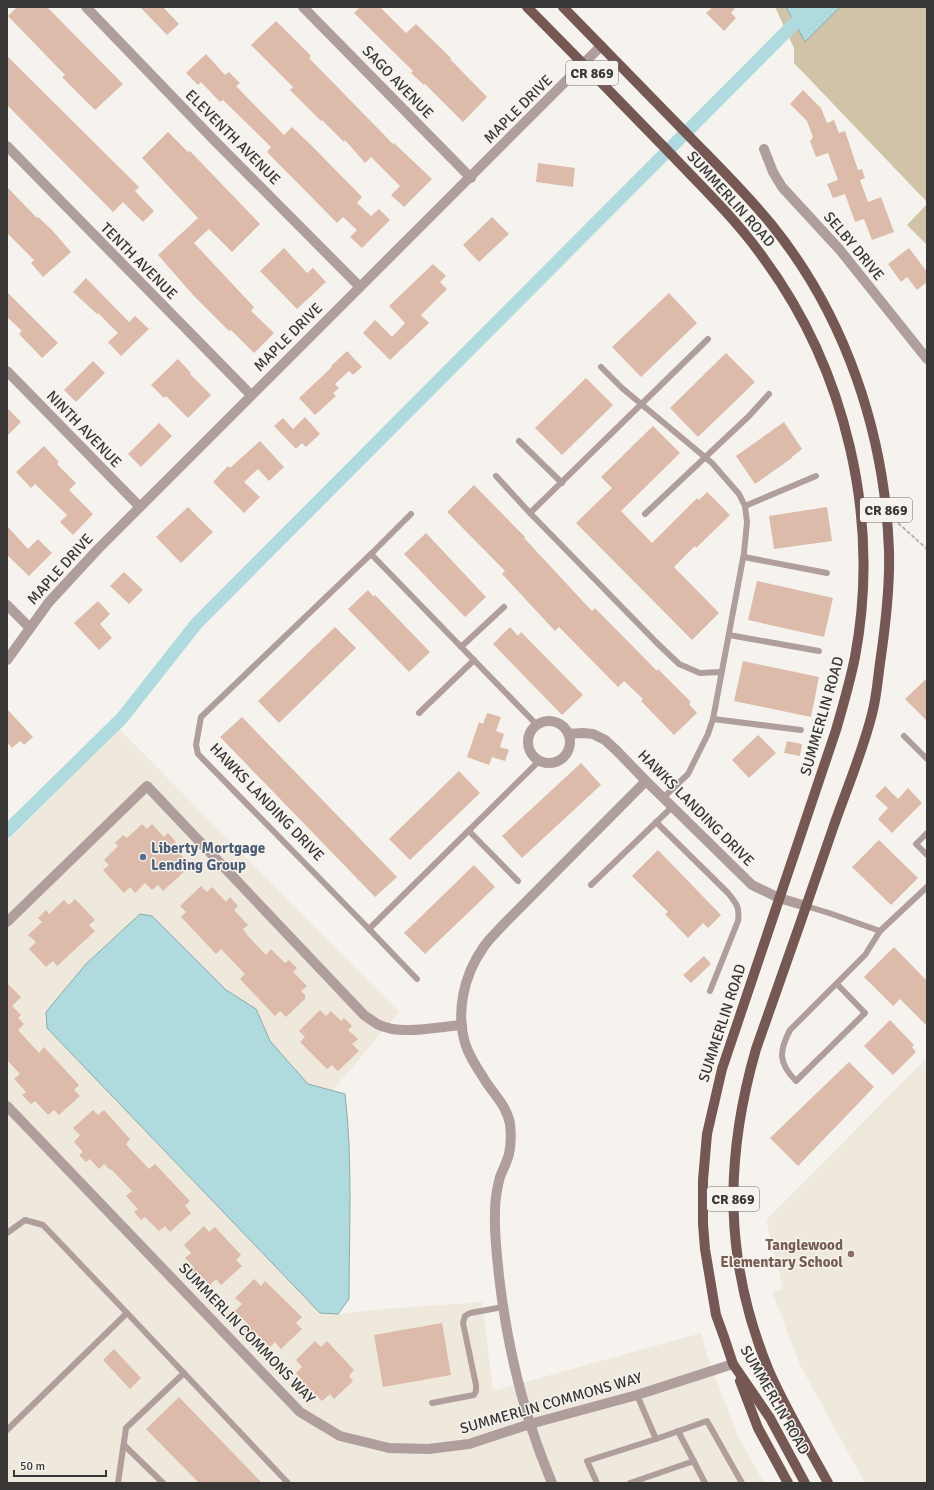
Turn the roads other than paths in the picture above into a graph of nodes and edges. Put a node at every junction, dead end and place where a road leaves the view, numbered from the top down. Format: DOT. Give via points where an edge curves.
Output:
graph roads {
  1 [pos="86,7"];
  2 [pos="303,7"];
  3 [pos="527,7"];
  4 [pos="563,7"];
  5 [pos="601,46"];
  6 [pos="583,64"];
  7 [pos="7,146"];
  8 [pos="764,150"];
  9 [pos="471,178"];
  10 [pos="360,287"];
  11 [pos="708,339"];
  12 [pos="927,359"];
  13 [pos="601,367"];
  14 [pos="7,371"];
  15 [pos="769,394"];
  16 [pos="251,395"];
  17 [pos="641,404"];
  18 [pos="519,442"];
  19 [pos="705,457"];
  20 [pos="496,476"];
  21 [pos="816,476"];
  22 [pos="562,483"];
  23 [pos="139,506"];
  24 [pos="745,506"];
  25 [pos="530,513"];
  26 [pos="411,514"];
  27 [pos="645,514"];
  28 [pos="371,554"];
  29 [pos="744,557"];
  30 [pos="827,573"];
  31 [pos="7,605"];
  32 [pos="504,607"];
  33 [pos="30,628"];
  34 [pos="728,635"];
  35 [pos="461,647"];
  36 [pos="819,651"];
  37 [pos="7,660"];
  38 [pos="474,660"];
  39 [pos="721,672"];
  40 [pos="418,713"];
  41 [pos="713,719"];
  42 [pos="537,725"];
  43 [pos="801,730"];
  44 [pos="568,734"];
  45 [pos="904,736"];
  46 [pos="927,759"];
  47 [pos="540,761"];
  48 [pos="646,781"];
  49 [pos="663,798"];
  50 [pos="672,806"];
  51 [pos="656,822"];
  52 [pos="469,831"];
  53 [pos="927,833"];
  54 [pos="927,855"];
  55 [pos="518,881"];
  56 [pos="591,885"];
  57 [pos="927,887"];
  58 [pos="779,898"];
  59 [pos="806,906"];
  60 [pos="7,922"];
  61 [pos="369,929"];
  62 [pos="880,931"];
  63 [pos="417,979"];
  64 [pos="837,984"];
  65 [pos="710,991"];
  66 [pos="462,1025"];
  67 [pos="7,1106"];
  68 [pos="7,1233"];
  69 [pos="504,1307"];
  70 [pos="127,1313"];
  71 [pos="733,1364"];
  72 [pos="184,1373"];
  73 [pos="637,1395"];
  74 [pos="432,1403"];
  75 [pos="530,1424"];
  76 [pos="7,1430"];
  77 [pos="678,1431"];
  78 [pos="656,1439"];
  79 [pos="124,1445"];
  80 [pos="694,1461"];
  81 [pos="118,1483"];
  82 [pos="163,1483"];
  83 [pos="288,1483"];
  84 [pos="552,1483"];
  85 [pos="597,1483"];
  86 [pos="630,1483"];
  87 [pos="705,1483"];
  88 [pos="742,1483"];
  89 [pos="788,1483"];
  90 [pos="806,1483"];
  91 [pos="828,1483"];
  1 -- 10 [label="street, ELEVENTH AVENUE"];
  2 -- 9 [label="street, SAGO AVENUE"];
  3 -- 6 [label="main road, SUMMERLIN ROAD / CR 869"];
  4 -- 5 [label="main road, SUMMERLIN ROAD / CR 869"];
  5 -- 6 [label="street, MAPLE DRIVE"];
  5 -- 59 [label="main road, SUMMERLIN ROAD / CR 869" via="738,186 796,258 828,312 854,370 867,410 881,472 886,512 889,551 886,624 872,713"];
  6 -- 9 [label="street, MAPLE DRIVE"];
  6 -- 58 [label="main road, SUMMERLIN ROAD / CR 869" via="732,218 782,284 801,316 830,381 841,413 857,480 863,585 855,655 836,730"];
  7 -- 16 [label="street, TENTH AVENUE"];
  8 -- 12 [label="street, SELBY DRIVE" via="782,187 840,250"];
  9 -- 10 [label="street, MAPLE DRIVE"];
  10 -- 16 [label="street, MAPLE DRIVE"];
  11 -- 17 [label="lane"];
  13 -- 17 [label="lane"];
  14 -- 23 [label="street, NINTH AVENUE"];
  15 -- 19 [label="lane"];
  16 -- 23 [label="street, MAPLE DRIVE"];
  17 -- 19 [label="lane"];
  17 -- 22 [label="lane"];
  18 -- 22 [label="lane"];
  19 -- 24 [label="lane" via="738,494"];
  19 -- 27 [label="lane"];
  20 -- 25 [label="lane"];
  21 -- 24 [label="lane"];
  22 -- 25 [label="lane"];
  23 -- 33 [label="street, MAPLE DRIVE" via="49,602"];
  24 -- 29 [label="lane" via="747,522"];
  25 -- 39 [label="lane" via="679,664 700,673"];
  26 -- 28 [label="lane, HAWKS LANDING DRIVE"];
  28 -- 35 [label="lane"];
  28 -- 61 [label="lane, HAWKS LANDING DRIVE" via="201,717 196,745 198,754"];
  29 -- 30 [label="lane"];
  29 -- 34 [label="lane"];
  31 -- 33 [label="street"];
  32 -- 35 [label="lane"];
  33 -- 37 [label="street, MAPLE DRIVE"];
  34 -- 36 [label="lane"];
  34 -- 39 [label="lane"];
  35 -- 38 [label="lane"];
  38 -- 40 [label="lane"];
  38 -- 42 [label="lane"];
  39 -- 41 [label="lane"];
  41 -- 43 [label="lane"];
  41 -- 49 [label="lane" via="688,774"];
  42 -- 44 [label="street" via="542,722 554,722"];
  42 -- 47 [label="street" via="528,737 528,744 534,757"];
  44 -- 47 [label="street" via="568,748 560,759 546,763"];
  44 -- 48 [label="street, HAWKS LANDING DRIVE" via="593,734 605,740"];
  45 -- 46 [label="lane"];
  47 -- 52 [label="lane"];
  48 -- 49 [label="street, HAWKS LANDING DRIVE"];
  48 -- 66 [label="street" via="483,947 465,986 461,1007"];
  49 -- 50 [label="street, HAWKS LANDING DRIVE"];
  50 -- 51 [label="lane"];
  50 -- 58 [label="street, HAWKS LANDING DRIVE" via="752,885"];
  51 -- 56 [label="lane"];
  51 -- 65 [label="lane" via="728,893 739,911 738,921"];
  52 -- 55 [label="lane"];
  52 -- 61 [label="lane"];
  53 -- 54 [label="lane" via="916,844"];
  57 -- 62 [label="lane"];
  58 -- 59 [label="street, HAWKS LANDING DRIVE"];
  58 -- 71 [label="main road, SUMMERLIN ROAD / CR 869" via="722,1069 707,1134 703,1180 705,1249 716,1314"];
  59 -- 62 [label="lane"];
  59 -- 91 [label="main road, SUMMERLIN ROAD / CR 869" via="756,1048 748,1079 733,1172 734,1223 743,1287 762,1351 780,1394"];
  60 -- 66 [label="street" via="147,786 364,1015 377,1024 391,1029 409,1030"];
  61 -- 63 [label="lane, HAWKS LANDING DRIVE"];
  62 -- 64 [label="lane" via="865,955"];
  64 -- 64 [label="lane" via="790,1030 783,1042 781,1056 788,1073 796,1081 865,1013"];
  66 -- 69 [label="street" via="466,1046 475,1066 496,1093 510,1122 509,1154 500,1178 495,1212"];
  67 -- 75 [label="street, SUMMERLIN COMMONS WAY" via="300,1412 340,1436 389,1448 428,1449 469,1444"];
  68 -- 70 [label="lane" via="25,1220 42,1225"];
  69 -- 74 [label="lane" via="465,1316 463,1323 476,1385 474,1395"];
  69 -- 75 [label="street" via="512,1354"];
  70 -- 72 [label="lane"];
  70 -- 76 [label="lane"];
  71 -- 73 [label="street, SUMMERLIN COMMONS WAY"];
  71 -- 89 [label="main road" via="758,1428"];
  71 -- 90 [label="main road, SUMMERLIN ROAD / CR 869" via="770,1418"];
  72 -- 79 [label="lane" via="126,1428"];
  72 -- 83 [label="lane"];
  73 -- 75 [label="street, SUMMERLIN COMMONS WAY"];
  73 -- 78 [label="lane"];
  75 -- 84 [label="street"];
  77 -- 78 [label="lane"];
  77 -- 80 [label="lane"];
  77 -- 88 [label="lane" via="707,1420"];
  78 -- 85 [label="lane" via="587,1461"];
  79 -- 81 [label="lane"];
  79 -- 82 [label="lane"];
  80 -- 86 [label="lane"];
  80 -- 87 [label="lane"];
}
